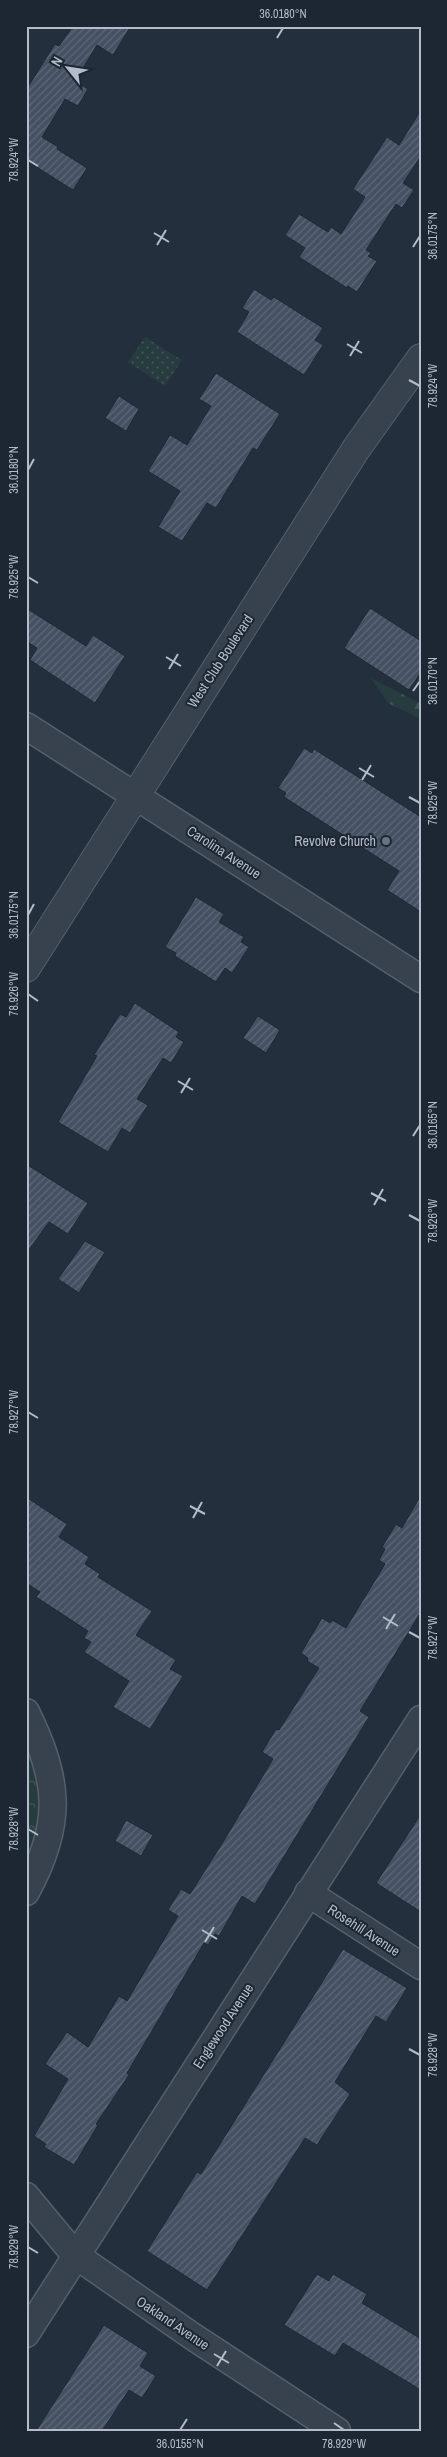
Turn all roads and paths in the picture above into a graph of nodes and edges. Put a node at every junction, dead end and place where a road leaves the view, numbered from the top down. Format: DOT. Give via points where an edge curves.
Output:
graph roads {
  1 [pos="421,358"];
  2 [pos="26,726"];
  3 [pos="135,796"];
  4 [pos="26,968"];
  5 [pos="421,979"];
  6 [pos="26,1712"];
  7 [pos="421,1719"];
  8 [pos="26,1892"];
  9 [pos="308,1893"];
  10 [pos="421,1966"];
  11 [pos="26,2196"];
  12 [pos="75,2256"];
  13 [pos="26,2334"];
  14 [pos="338,2431"];
  1 -- 3 [label="street, West Club Boulevard" via="356,449"];
  2 -- 3 [label="street, Carolina Avenue"];
  3 -- 4 [label="street, West Club Boulevard"];
  3 -- 5 [label="street, Carolina Avenue"];
  6 -- 8 [label="street" via="47,1763 53,1788 51,1828 45,1857"];
  7 -- 9 [label="street, Englewood Avenue"];
  9 -- 10 [label="street, Rosehill Avenue"];
  9 -- 12 [label="street, Englewood Avenue"];
  11 -- 12 [label="street, Oakland Avenue"];
  12 -- 13 [label="street, Englewood Avenue"];
  12 -- 14 [label="street, Oakland Avenue"];
}
